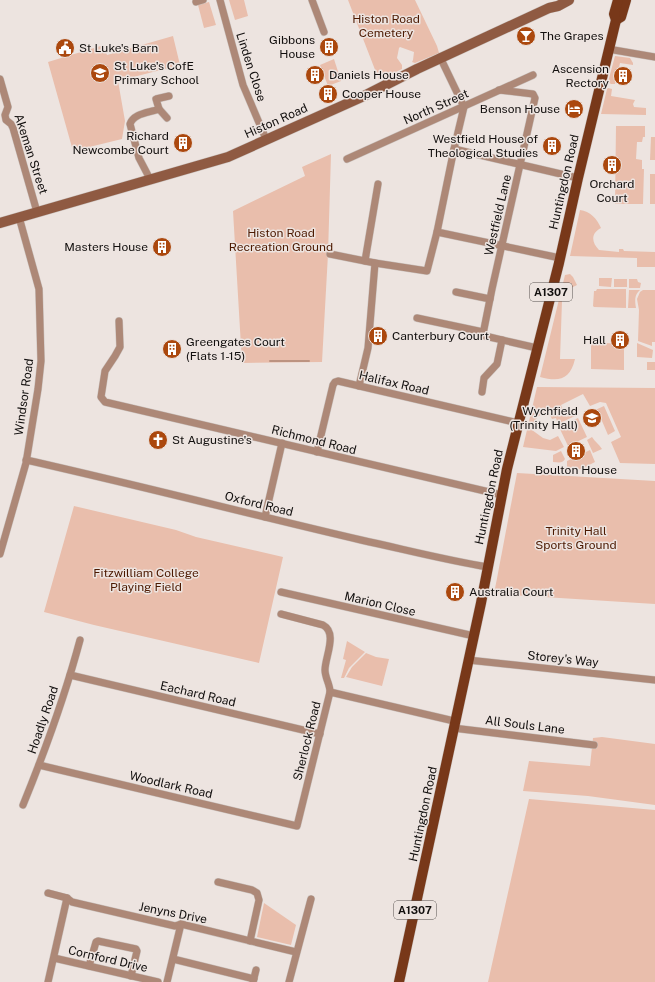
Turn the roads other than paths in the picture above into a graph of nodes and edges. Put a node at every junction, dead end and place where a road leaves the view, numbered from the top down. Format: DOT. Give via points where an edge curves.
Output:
graph roads {
  1 [pos="220,0"];
  2 [pos="312,0"];
  3 [pos="618,0"];
  4 [pos="626,0"];
  5 [pos="560,2"];
  6 [pos="616,20"];
  7 [pos="324,32"];
  8 [pos="608,49"];
  9 [pos="440,57"];
  10 [pos="655,57"];
  11 [pos="533,75"];
  12 [pos="0,79"];
  13 [pos="499,90"];
  14 [pos="168,96"];
  15 [pos="464,107"];
  16 [pos="160,109"];
  17 [pos="167,118"];
  18 [pos="3,120"];
  19 [pos="266,140"];
  20 [pos="454,149"];
  21 [pos="347,159"];
  22 [pos="521,165"];
  23 [pos="578,178"];
  24 [pos="150,179"];
  25 [pos="378,184"];
  26 [pos="37,212"];
  27 [pos="19,217"];
  28 [pos="0,223"];
  29 [pos="437,232"];
  30 [pos="502,246"];
  31 [pos="330,254"];
  32 [pos="560,258"];
  33 [pos="365,261"];
  34 [pos="376,263"];
  35 [pos="456,292"];
  36 [pos="490,299"];
  37 [pos="417,318"];
  38 [pos="119,321"];
  39 [pos="484,334"];
  40 [pos="502,340"];
  41 [pos="537,348"];
  42 [pos="359,386"];
  43 [pos="482,392"];
  44 [pos="518,423"];
  45 [pos="282,443"];
  46 [pos="317,452"];
  47 [pos="26,460"];
  48 [pos="502,495"];
  49 [pos="265,517"];
  50 [pos="0,554"];
  51 [pos="488,567"];
  52 [pos="281,592"];
  53 [pos="281,614"];
  54 [pos="474,636"];
  55 [pos="80,640"];
  56 [pos="468,660"];
  57 [pos="70,675"];
  58 [pos="655,680"];
  59 [pos="330,692"];
  60 [pos="454,724"];
  61 [pos="320,734"];
  62 [pos="594,745"];
  63 [pos="39,765"];
  64 [pos="23,805"];
  65 [pos="297,826"];
  66 [pos="218,882"];
  67 [pos="48,893"];
  68 [pos="67,898"];
  69 [pos="310,899"];
  70 [pos="181,924"];
  71 [pos="250,941"];
  72 [pos="296,952"];
  73 [pos="54,958"];
  74 [pos="173,959"];
  75 [pos="89,966"];
  76 [pos="256,970"];
  77 [pos="131,976"];
  78 [pos="254,981"];
  79 [pos="48,982"];
  80 [pos="158,982"];
  81 [pos="168,982"];
  82 [pos="289,982"];
  83 [pos="398,982"];
  1 -- 19 [label="street, Linden Close" via="243,85"];
  2 -- 7 [label="street"];
  3 -- 6 [label="main road, Huntingdon Road / A1307" via="614,14"];
  4 -- 6 [label="main road, Huntingdon Road / A1307" via="621,16"];
  5 -- 9 [label="main road, Histon Road"];
  6 -- 8 [label="main road, Huntingdon Road / A1307"];
  8 -- 10 [label="street"];
  8 -- 23 [label="main road, Huntingdon Road / A1307"];
  9 -- 15 [label="street"];
  9 -- 19 [label="main road, Histon Road" via="364,96"];
  11 -- 13 [label="street, North Street"];
  12 -- 18 [label="street, Akeman Street" via="8,107"];
  13 -- 15 [label="street, North Street"];
  13 -- 22 [label="street, Westfield Lane" via="533,94 535,98"];
  14 -- 16 [label="street" via="156,99"];
  15 -- 20 [label="street"];
  15 -- 21 [label="street, North Street"];
  16 -- 17 [label="street"];
  16 -- 24 [label="street" via="135,117 130,124 139,158"];
  18 -- 26 [label="street, Akeman Street" via="13,128"];
  19 -- 24 [label="main road, Histon Road" via="228,157"];
  20 -- 22 [label="street"];
  20 -- 29 [label="street"];
  22 -- 23 [label="street"];
  22 -- 30 [label="street, Westfield Lane"];
  23 -- 32 [label="main road, Huntingdon Road / A1307"];
  24 -- 26 [label="main road, Histon Road"];
  25 -- 33 [label="street"];
  26 -- 27 [label="main road, Histon Road"];
  27 -- 28 [label="main road, Histon Road"];
  27 -- 47 [label="street, Windsor Road" via="39,289 41,361"];
  29 -- 30 [label="street"];
  29 -- 34 [label="street" via="426,272"];
  30 -- 32 [label="street"];
  30 -- 36 [label="street, Westfield Lane"];
  31 -- 33 [label="street"];
  32 -- 41 [label="main road, Huntingdon Road / A1307"];
  33 -- 34 [label="street"];
  34 -- 42 [label="street" via="368,348"];
  35 -- 36 [label="street"];
  36 -- 39 [label="street, Westfield Lane"];
  37 -- 39 [label="street"];
  38 -- 45 [label="street, Richmond Road" via="120,347 105,370 101,397 105,402"];
  39 -- 40 [label="street"];
  40 -- 41 [label="street"];
  40 -- 43 [label="street" via="497,364 484,378"];
  41 -- 44 [label="main road, Huntingdon Road / A1307"];
  42 -- 44 [label="street, Halifax Road"];
  42 -- 46 [label="street, Halifax Road" via="338,381 333,385"];
  44 -- 48 [label="main road, Huntingdon Road / A1307"];
  45 -- 46 [label="street, Richmond Road"];
  45 -- 49 [label="street"];
  46 -- 48 [label="street, Richmond Road"];
  47 -- 49 [label="street, Oxford Road"];
  47 -- 50 [label="street, Windsor Road"];
  48 -- 51 [label="main road, Huntingdon Road / A1307"];
  49 -- 51 [label="street, Oxford Road"];
  51 -- 54 [label="main road, Huntingdon Road / A1307"];
  52 -- 54 [label="street, Marion Close"];
  53 -- 59 [label="street" via="323,625 328,629 330,636 325,670"];
  54 -- 56 [label="main road, Huntingdon Road / A1307"];
  55 -- 57 [label="street, Hoadly Road"];
  56 -- 58 [label="street, Storey's Way"];
  56 -- 60 [label="main road, Huntingdon Road / A1307"];
  57 -- 61 [label="street, Eachard Road"];
  57 -- 63 [label="street, Hoadly Road"];
  59 -- 60 [label="street, Sherlock Road"];
  59 -- 61 [label="street, Sherlock Road"];
  60 -- 62 [label="street, All Souls Lane"];
  60 -- 83 [label="main road, Huntingdon Road / A1307"];
  61 -- 65 [label="street, Sherlock Road"];
  63 -- 64 [label="street, Hoadly Road"];
  63 -- 65 [label="street, Woodlark Road"];
  66 -- 71 [label="street" via="257,893 259,900"];
  67 -- 68 [label="street, Jenyns Drive"];
  68 -- 70 [label="street, Jenyns Drive" via="72,902 175,926"];
  68 -- 73 [label="street"];
  69 -- 72 [label="street"];
  70 -- 71 [label="street, Jenyns Drive"];
  70 -- 74 [label="street"];
  71 -- 72 [label="street, Jenyns Drive"];
  72 -- 82 [label="street"];
  73 -- 75 [label="street, Cornford Drive"];
  73 -- 79 [label="street"];
  74 -- 78 [label="street"];
  74 -- 81 [label="street"];
  75 -- 77 [label="street, Cornford Drive"];
  75 -- 77 [label="street" via="98,941 136,949"];
  76 -- 78 [label="street"];
  77 -- 80 [label="street, Cornford Drive"];
}
